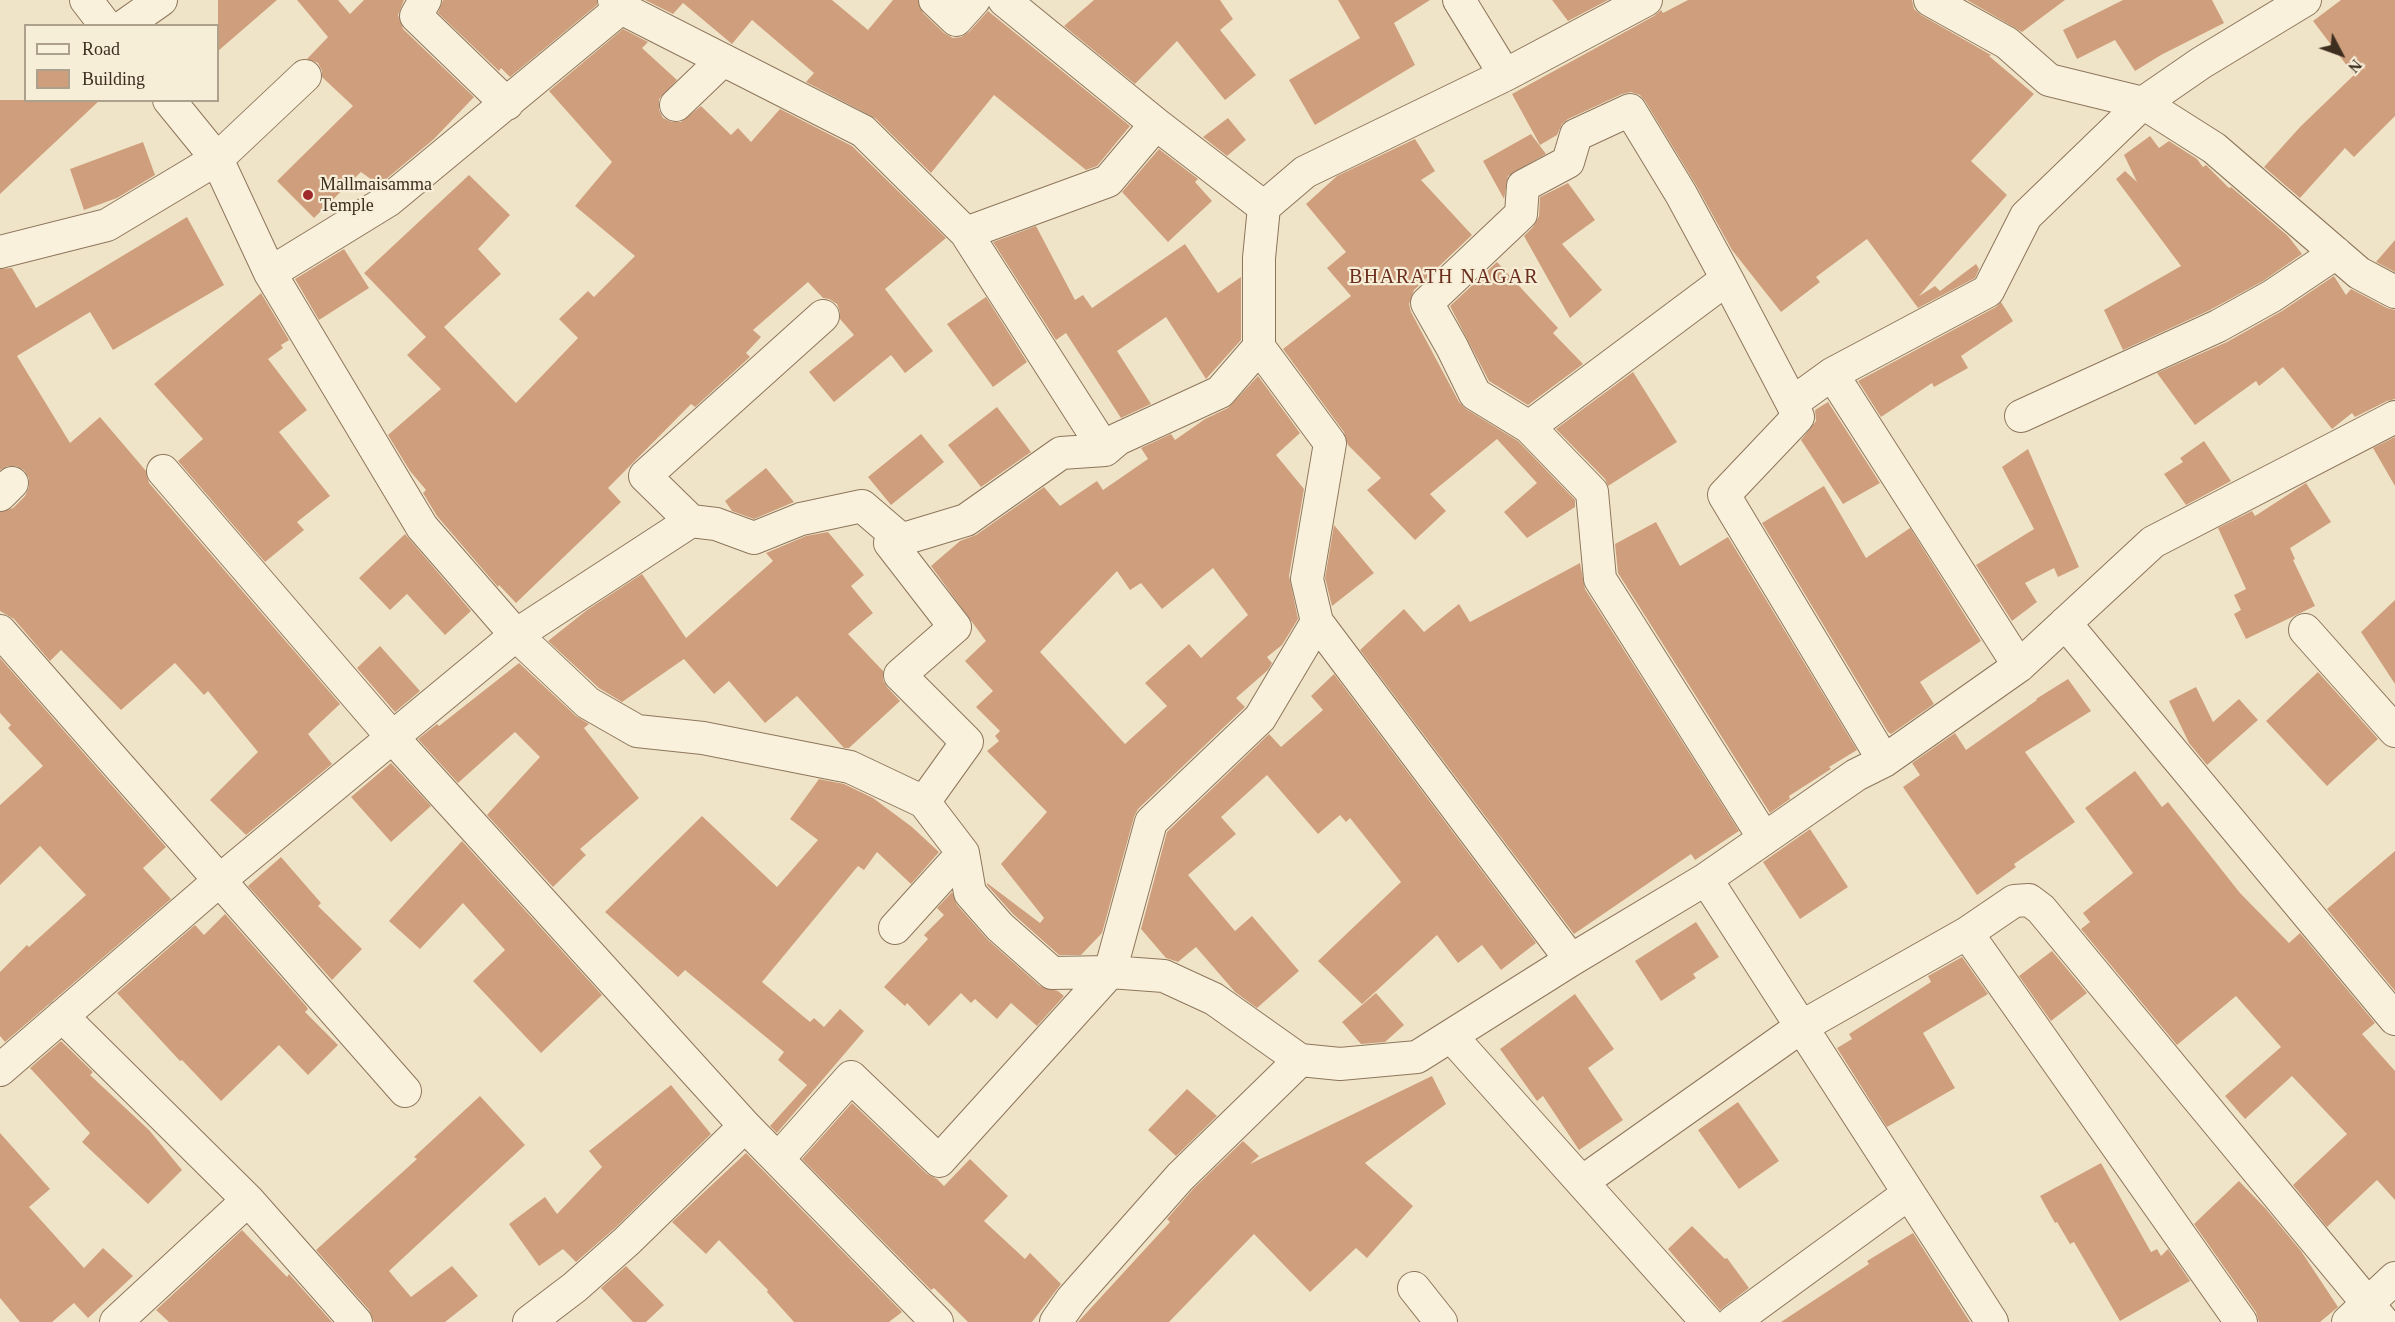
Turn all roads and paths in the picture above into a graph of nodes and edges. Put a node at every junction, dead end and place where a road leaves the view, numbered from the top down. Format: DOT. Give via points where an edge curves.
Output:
graph roads {
  1 [pos="86,0"];
  2 [pos="161,0"];
  3 [pos="425,0"];
  4 [pos="934,0"];
  5 [pos="974,0"];
  6 [pos="1004,0"];
  7 [pos="1459,0"];
  8 [pos="1645,0"];
  9 [pos="1930,0"];
  10 [pos="2305,0"];
  11 [pos="618,4"];
  12 [pos="104,24"];
  13 [pos="127,24"];
  14 [pos="723,60"];
  15 [pos="1505,75"];
  16 [pos="305,76"];
  17 [pos="171,102"];
  18 [pos="2143,103"];
  19 [pos="507,104"];
  20 [pos="676,105"];
  21 [pos="1156,124"];
  22 [pos="217,159"];
  23 [pos="1264,207"];
  24 [pos="966,233"];
  25 [pos="0,252"];
  26 [pos="2336,253"];
  27 [pos="270,273"];
  28 [pos="1727,279"];
  29 [pos="2395,292"];
  30 [pos="822,316"];
  31 [pos="1259,347"];
  32 [pos="1832,374"];
  33 [pos="1792,402"];
  34 [pos="2021,416"];
  35 [pos="2395,417"];
  36 [pos="1529,427"];
  37 [pos="1104,450"];
  38 [pos="163,471"];
  39 [pos="691,520"];
  40 [pos="890,543"];
  41 [pos="1317,622"];
  42 [pos="2065,623"];
  43 [pos="2305,630"];
  44 [pos="0,631"];
  45 [pos="516,635"];
  46 [pos="2019,666"];
  47 [pos="2395,731"];
  48 [pos="393,738"];
  49 [pos="1884,761"];
  50 [pos="924,802"];
  51 [pos="1764,837"];
  52 [pos="963,853"];
  53 [pos="1706,879"];
  54 [pos="220,880"];
  55 [pos="895,928"];
  56 [pos="1967,933"];
  57 [pos="1571,960"];
  58 [pos="1110,972"];
  59 [pos="62,1016"];
  60 [pos="2395,1019"];
  61 [pos="1801,1028"];
  62 [pos="1451,1036"];
  63 [pos="1300,1060"];
  64 [pos="0,1070"];
  65 [pos="405,1091"];
  66 [pos="745,1126"];
  67 [pos="778,1159"];
  68 [pos="1582,1182"];
  69 [pos="1908,1194"];
  70 [pos="248,1200"];
  71 [pos="2395,1278"];
  72 [pos="1414,1288"];
  73 [pos="2366,1316"];
  74 [pos="116,1322"];
  75 [pos="356,1322"];
  76 [pos="529,1322"];
  77 [pos="937,1322"];
  78 [pos="1056,1322"];
  79 [pos="1441,1322"];
  80 [pos="1707,1322"];
  81 [pos="1733,1322"];
  82 [pos="1992,1322"];
  83 [pos="2241,1322"];
  1 -- 12 [label="street"];
  2 -- 13 [label="street"];
  3 -- 19 [label="street" via="416,16"];
  4 -- 5 [label="street" via="956,20"];
  6 -- 21 [label="street"];
  7 -- 15 [label="street"];
  8 -- 15 [label="street"];
  9 -- 18 [label="street" via="2007,43 2049,80"];
  10 -- 18 [label="street"];
  11 -- 14 [label="street"];
  11 -- 19 [label="street"];
  14 -- 20 [label="street"];
  14 -- 24 [label="street" via="863,131"];
  15 -- 23 [label="street" via="1305,172"];
  16 -- 22 [label="street"];
  17 -- 22 [label="street"];
  18 -- 26 [label="street" via="2214,148"];
  18 -- 32 [label="street" via="2026,216 1988,291"];
  19 -- 27 [label="street" via="389,200"];
  21 -- 23 [label="street"];
  21 -- 24 [label="street" via="1108,181"];
  22 -- 25 [label="street" via="107,225"];
  22 -- 27 [label="street"];
  23 -- 31 [label="street" via="1259,258"];
  24 -- 37 [label="street"];
  26 -- 29 [label="street" via="2359,273"];
  26 -- 34 [label="street" via="2218,326"];
  27 -- 45 [label="street" via="422,527"];
  28 -- 33 [label="street"];
  28 -- 36 [label="street"];
  28 -- 36 [label="street" via="1630,110 1576,135 1568,162 1523,186 1521,214 1427,303 1475,394"];
  30 -- 39 [label="street" via="645,476"];
  31 -- 37 [label="street" via="1220,392 1118,439"];
  31 -- 41 [label="street" via="1330,443 1307,579"];
  32 -- 33 [label="street"];
  32 -- 46 [label="street"];
  33 -- 49 [label="street" via="1798,417 1724,495"];
  35 -- 42 [label="street" via="2152,542"];
  36 -- 51 [label="street" via="1592,492 1600,579"];
  37 -- 40 [label="street" via="1060,453 966,520"];
  38 -- 48 [label="street"];
  39 -- 40 [label="street" via="716,524 754,538 801,519 862,506 897,536"];
  39 -- 45 [label="street"];
  40 -- 50 [label="street" via="955,627 900,675 967,741"];
  41 -- 57 [label="street"];
  41 -- 58 [label="street" via="1260,718 1151,822"];
  42 -- 46 [label="street"];
  42 -- 60 [label="street"];
  43 -- 47 [label="street"];
  44 -- 54 [label="street"];
  45 -- 48 [label="street"];
  45 -- 50 [label="street" via="588,703 637,731 702,738 850,767"];
  46 -- 49 [label="street"];
  48 -- 54 [label="street"];
  48 -- 66 [label="street"];
  49 -- 51 [label="street" via="1856,775"];
  50 -- 52 [label="street"];
  51 -- 53 [label="street"];
  52 -- 55 [label="street"];
  52 -- 58 [label="street" via="970,893 1000,927 1052,973"];
  53 -- 57 [label="street"];
  53 -- 61 [label="street"];
  54 -- 59 [label="street"];
  54 -- 65 [label="street"];
  56 -- 61 [label="street"];
  56 -- 73 [label="street" via="2014,901 2029,900 2041,909"];
  56 -- 83 [label="street"];
  57 -- 62 [label="street"];
  58 -- 63 [label="street" via="1164,976 1204,994"];
  58 -- 67 [label="street" via="939,1161 851,1077"];
  59 -- 64 [label="street"];
  59 -- 70 [label="street"];
  61 -- 68 [label="street"];
  61 -- 69 [label="street"];
  62 -- 63 [label="street" via="1417,1057 1340,1064"];
  62 -- 68 [label="street"];
  63 -- 78 [label="street" via="1180,1177"];
  66 -- 67 [label="street"];
  66 -- 76 [label="street" via="627,1241"];
  67 -- 77 [label="street"];
  68 -- 80 [label="street"];
  69 -- 81 [label="street"];
  69 -- 82 [label="street"];
  70 -- 74 [label="street"];
  70 -- 75 [label="street"];
  71 -- 73 [label="street"];
  72 -- 79 [label="street"];
}
